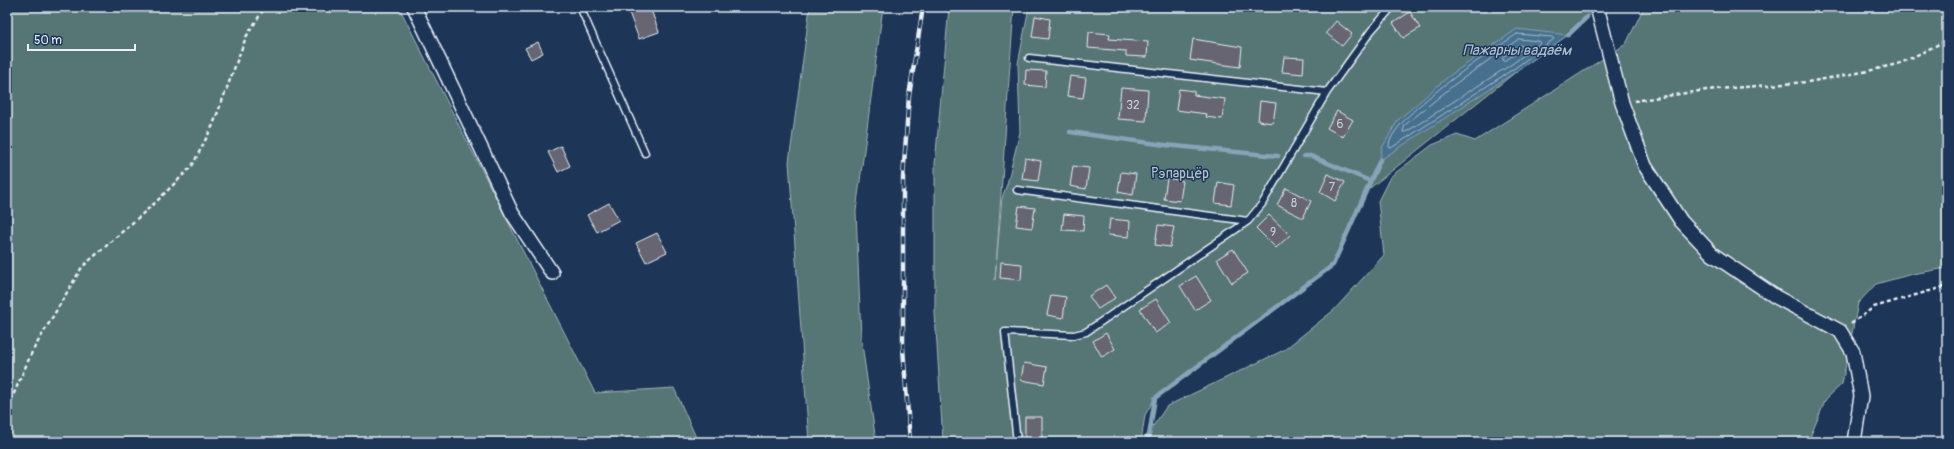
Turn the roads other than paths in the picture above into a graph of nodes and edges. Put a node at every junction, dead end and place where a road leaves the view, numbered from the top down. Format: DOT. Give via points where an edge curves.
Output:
graph roads {
  1 [pos="414,7"];
  2 [pos="580,7"];
  3 [pos="1392,7"];
  4 [pos="1597,7"];
  5 [pos="1029,58"];
  6 [pos="1327,92"];
  7 [pos="645,153"];
  8 [pos="1017,190"];
  9 [pos="1248,220"];
  10 [pos="552,273"];
  11 [pos="1017,442"];
  12 [pos="1854,442"];
  1 -- 10 [label="street" via="512,213"];
  2 -- 7 [label="lane"];
  3 -- 6 [label="lane" via="1371,31"];
  4 -- 12 [label="street" via="1622,103 1645,166 1681,222 1712,254 1776,297 1840,331 1853,352 1861,396"];
  5 -- 6 [label="lane"];
  6 -- 9 [label="lane" via="1262,204"];
  8 -- 9 [label="lane"];
  9 -- 11 [label="lane" via="1086,332 1074,335 1005,332"];
}
